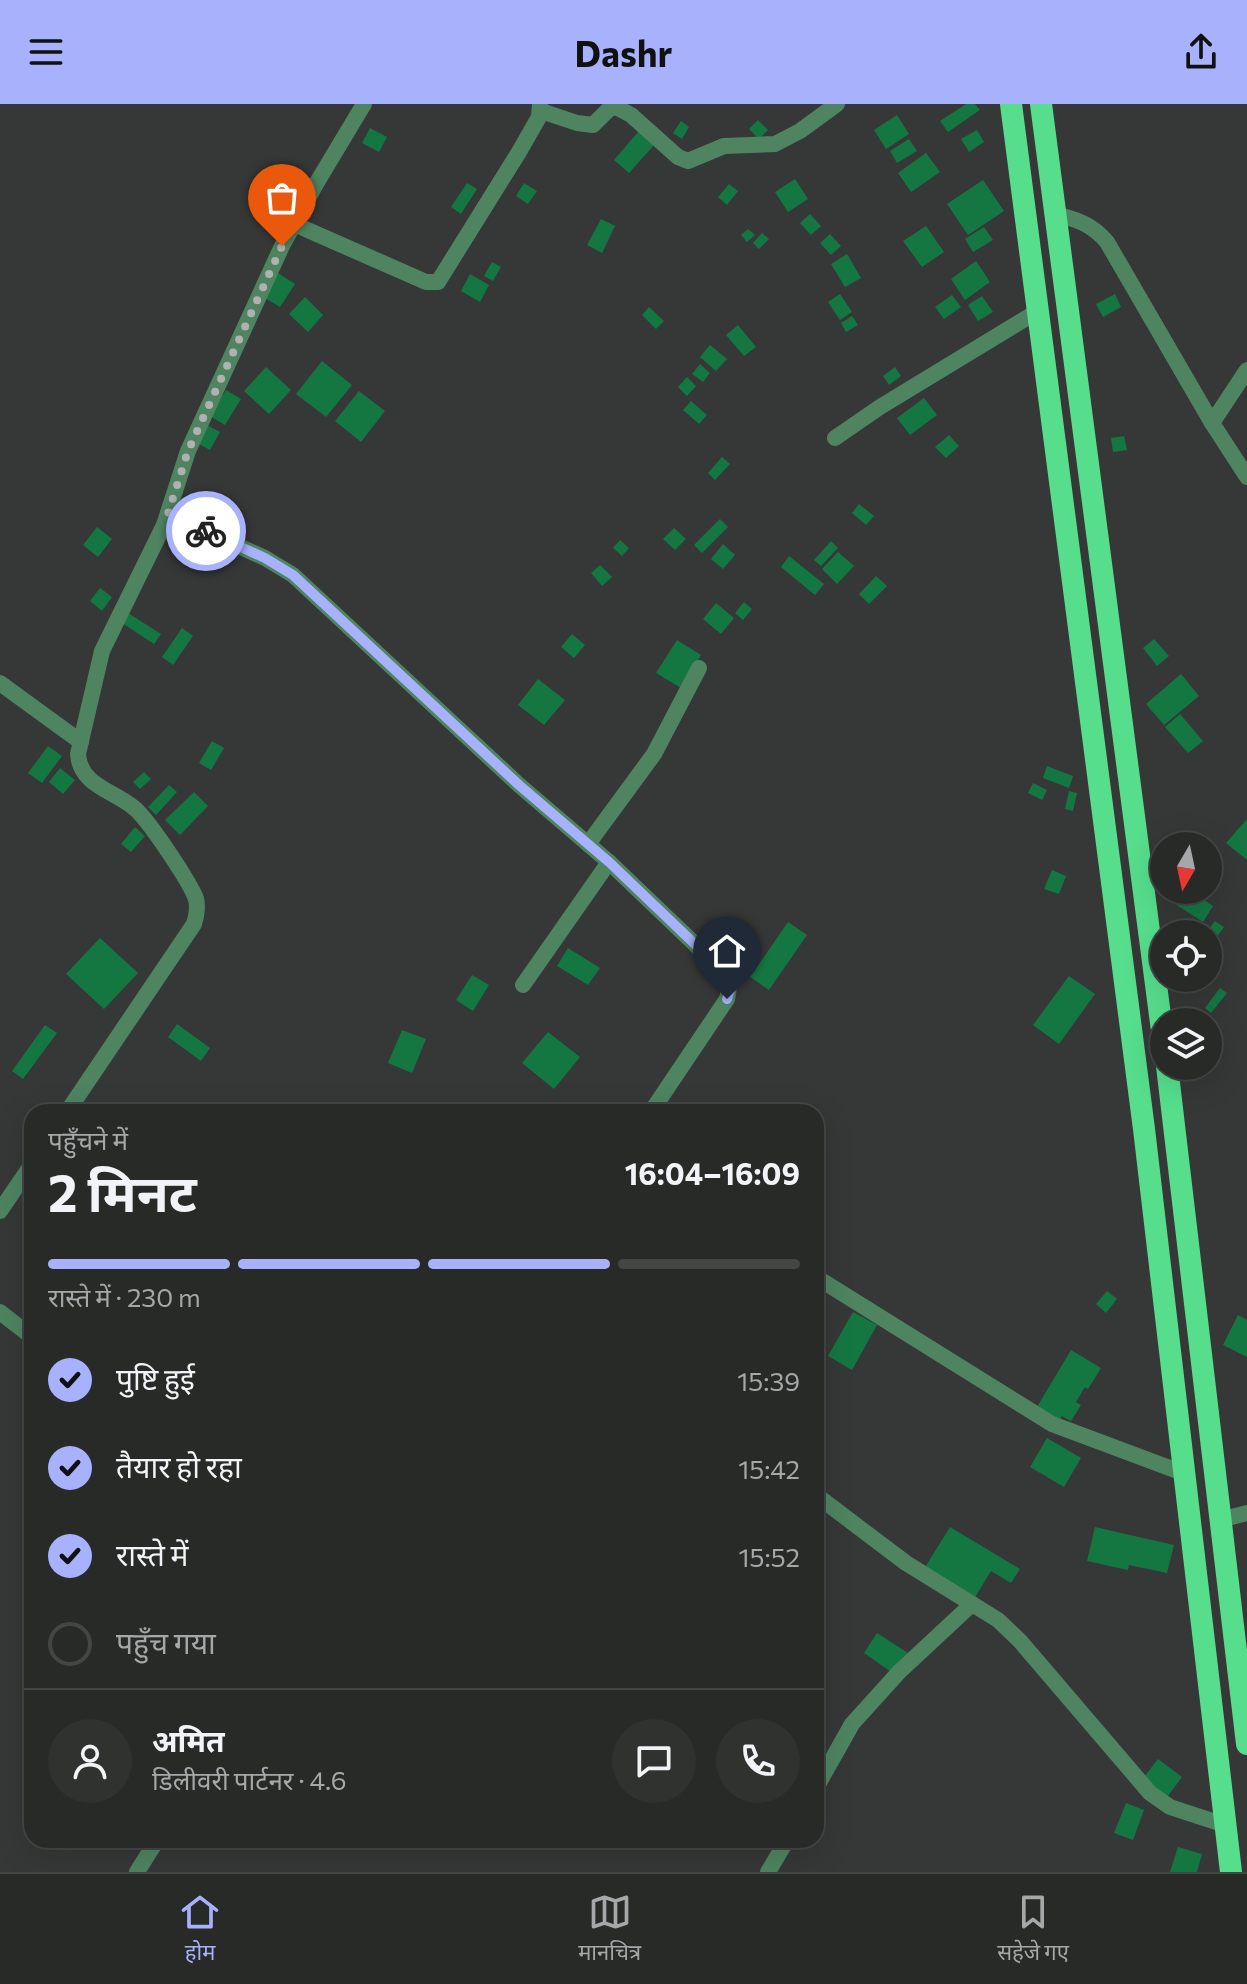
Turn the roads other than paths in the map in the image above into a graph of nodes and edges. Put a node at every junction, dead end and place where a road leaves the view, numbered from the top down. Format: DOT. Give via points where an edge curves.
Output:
graph roads {
  1 [pos="364,104"];
  2 [pos="837,104"];
  3 [pos="1011,104"];
  4 [pos="1041,104"];
  5 [pos="610,106"];
  6 [pos="541,107"];
  7 [pos="1054,214"];
  8 [pos="294,224"];
  9 [pos="1038,311"];
  10 [pos="1247,370"];
  11 [pos="1212,423"];
  12 [pos="835,438"];
  13 [pos="1247,477"];
  14 [pos="168,514"];
  15 [pos="699,668"];
  16 [pos="0,683"];
  17 [pos="81,742"];
  18 [pos="588,844"];
  19 [pos="609,862"];
  20 [pos="523,985"];
  21 [pos="1159,1008"];
  22 [pos="1169,1080"];
  23 [pos="72,1104"];
  24 [pos="656,1104"];
  25 [pos="24,1176"];
  26 [pos="0,1211"];
  27 [pos="824,1282"];
  28 [pos="0,1312"];
  29 [pos="24,1331"];
  30 [pos="1183,1473"];
  31 [pos="824,1501"];
  32 [pos="1247,1513"];
  33 [pos="1220,1520"];
  34 [pos="972,1604"];
  35 [pos="1247,1744"];
  36 [pos="824,1774"];
  37 [pos="1225,1825"];
  38 [pos="152,1848"];
  39 [pos="782,1848"];
  40 [pos="137,1872"];
  41 [pos="768,1872"];
  42 [pos="1231,1872"];
  1 -- 8 [label="street"];
  2 -- 5 [label="street" via="775,144 724,146 688,161 624,110"];
  3 -- 9 [label="highway"];
  4 -- 7 [label="highway"];
  5 -- 6 [label="street" via="593,125"];
  6 -- 8 [label="street" via="438,282 426,282"];
  7 -- 11 [label="street" via="1090,225 1107,242"];
  7 -- 21 [label="highway"];
  8 -- 14 [label="street" via="188,451"];
  9 -- 12 [label="street"];
  9 -- 30 [label="highway" via="1141,1099"];
  10 -- 11 [label="street"];
  11 -- 13 [label="street"];
  14 -- 17 [label="street" via="102,651"];
  14 -- 18 [label="street" via="293,575"];
  15 -- 18 [label="street" via="654,754"];
  16 -- 17 [label="street"];
  17 -- 23 [label="street" via="83,772 143,817 195,895 197,914"];
  18 -- 19 [label="street"];
  19 -- 20 [label="street"];
  19 -- 24 [label="street" via="724,972 730,990"];
  22 -- 33 [label="highway"];
  25 -- 26 [label="street"];
  27 -- 30 [label="street" via="1052,1424"];
  28 -- 29 [label="street"];
  30 -- 37 [label="highway"];
  31 -- 34 [label="street" via="906,1563"];
  32 -- 33 [label="street"];
  33 -- 35 [label="highway"];
  34 -- 36 [label="street" via="852,1724"];
  34 -- 37 [label="street" via="1020,1641 1150,1793 1170,1807"];
  37 -- 42 [label="highway"];
  38 -- 40 [label="street"];
  39 -- 41 [label="street"];
}
